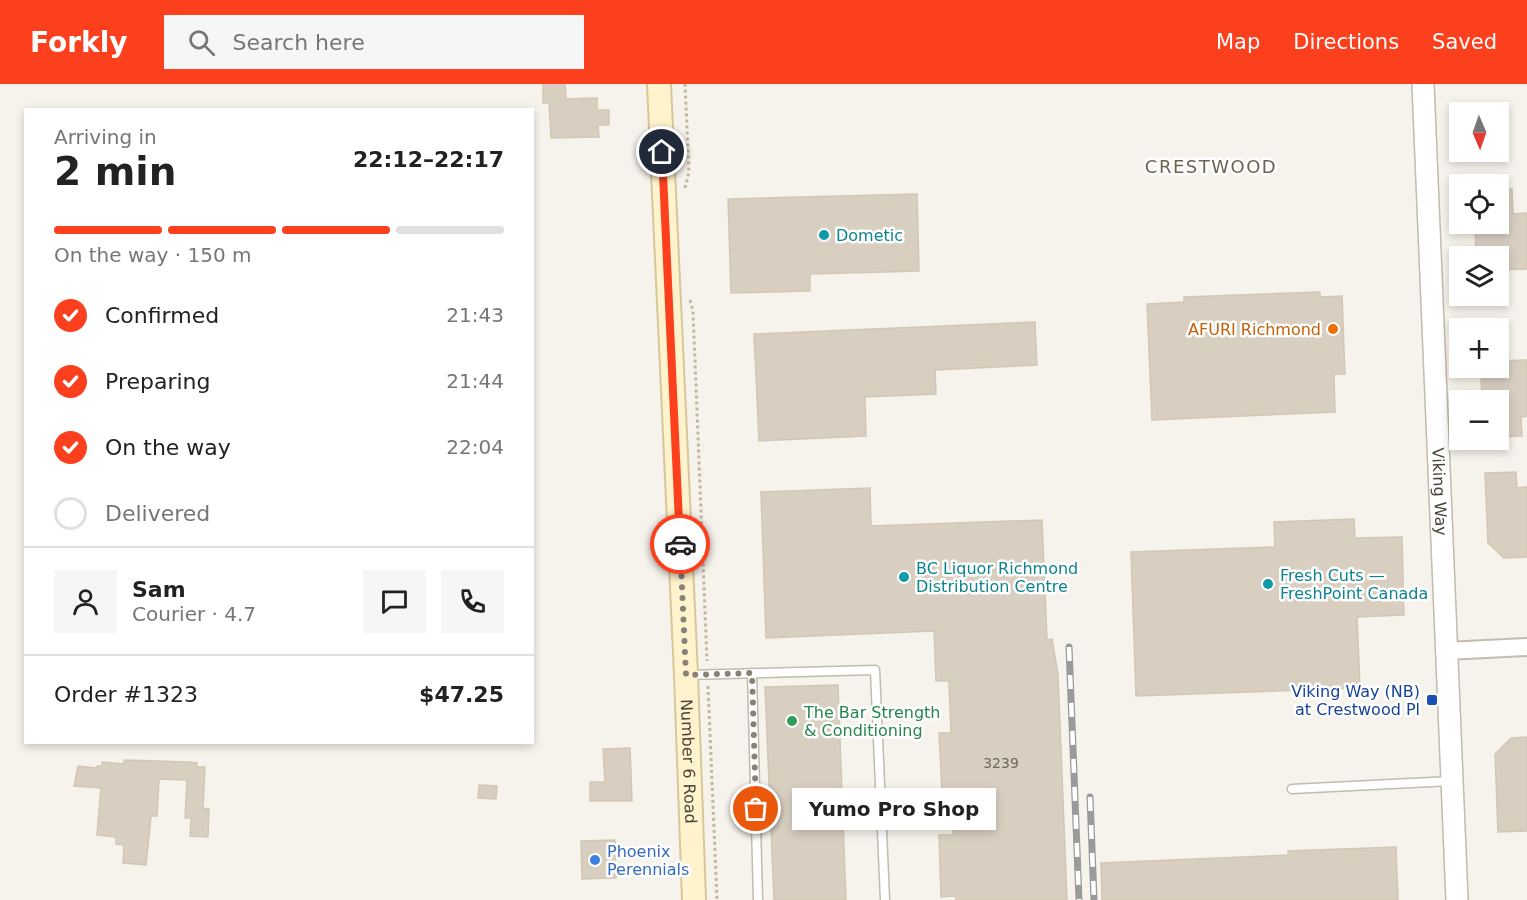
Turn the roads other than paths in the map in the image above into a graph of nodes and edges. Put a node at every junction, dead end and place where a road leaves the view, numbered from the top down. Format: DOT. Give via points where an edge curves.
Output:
graph roads {
  1 [pos="659,84"];
  2 [pos="1424,84"];
  3 [pos="1527,647"];
  4 [pos="1446,651"];
  5 [pos="752,673"];
  6 [pos="697,674"];
  7 [pos="1452,781"];
  8 [pos="1292,789"];
  9 [pos="694,900"];
  10 [pos="758,900"];
  11 [pos="885,900"];
  12 [pos="1457,900"];
  1 -- 6 [label="main road, Number 6 Road"];
  2 -- 4 [label="street, Viking Way"];
  3 -- 4 [label="street"];
  4 -- 7 [label="street, Viking Way"];
  5 -- 6 [label="lane"];
  5 -- 10 [label="lane"];
  5 -- 11 [label="lane" via="875,670"];
  6 -- 9 [label="main road, Number 6 Road"];
  7 -- 8 [label="lane"];
  7 -- 12 [label="street, Viking Way"];
}
